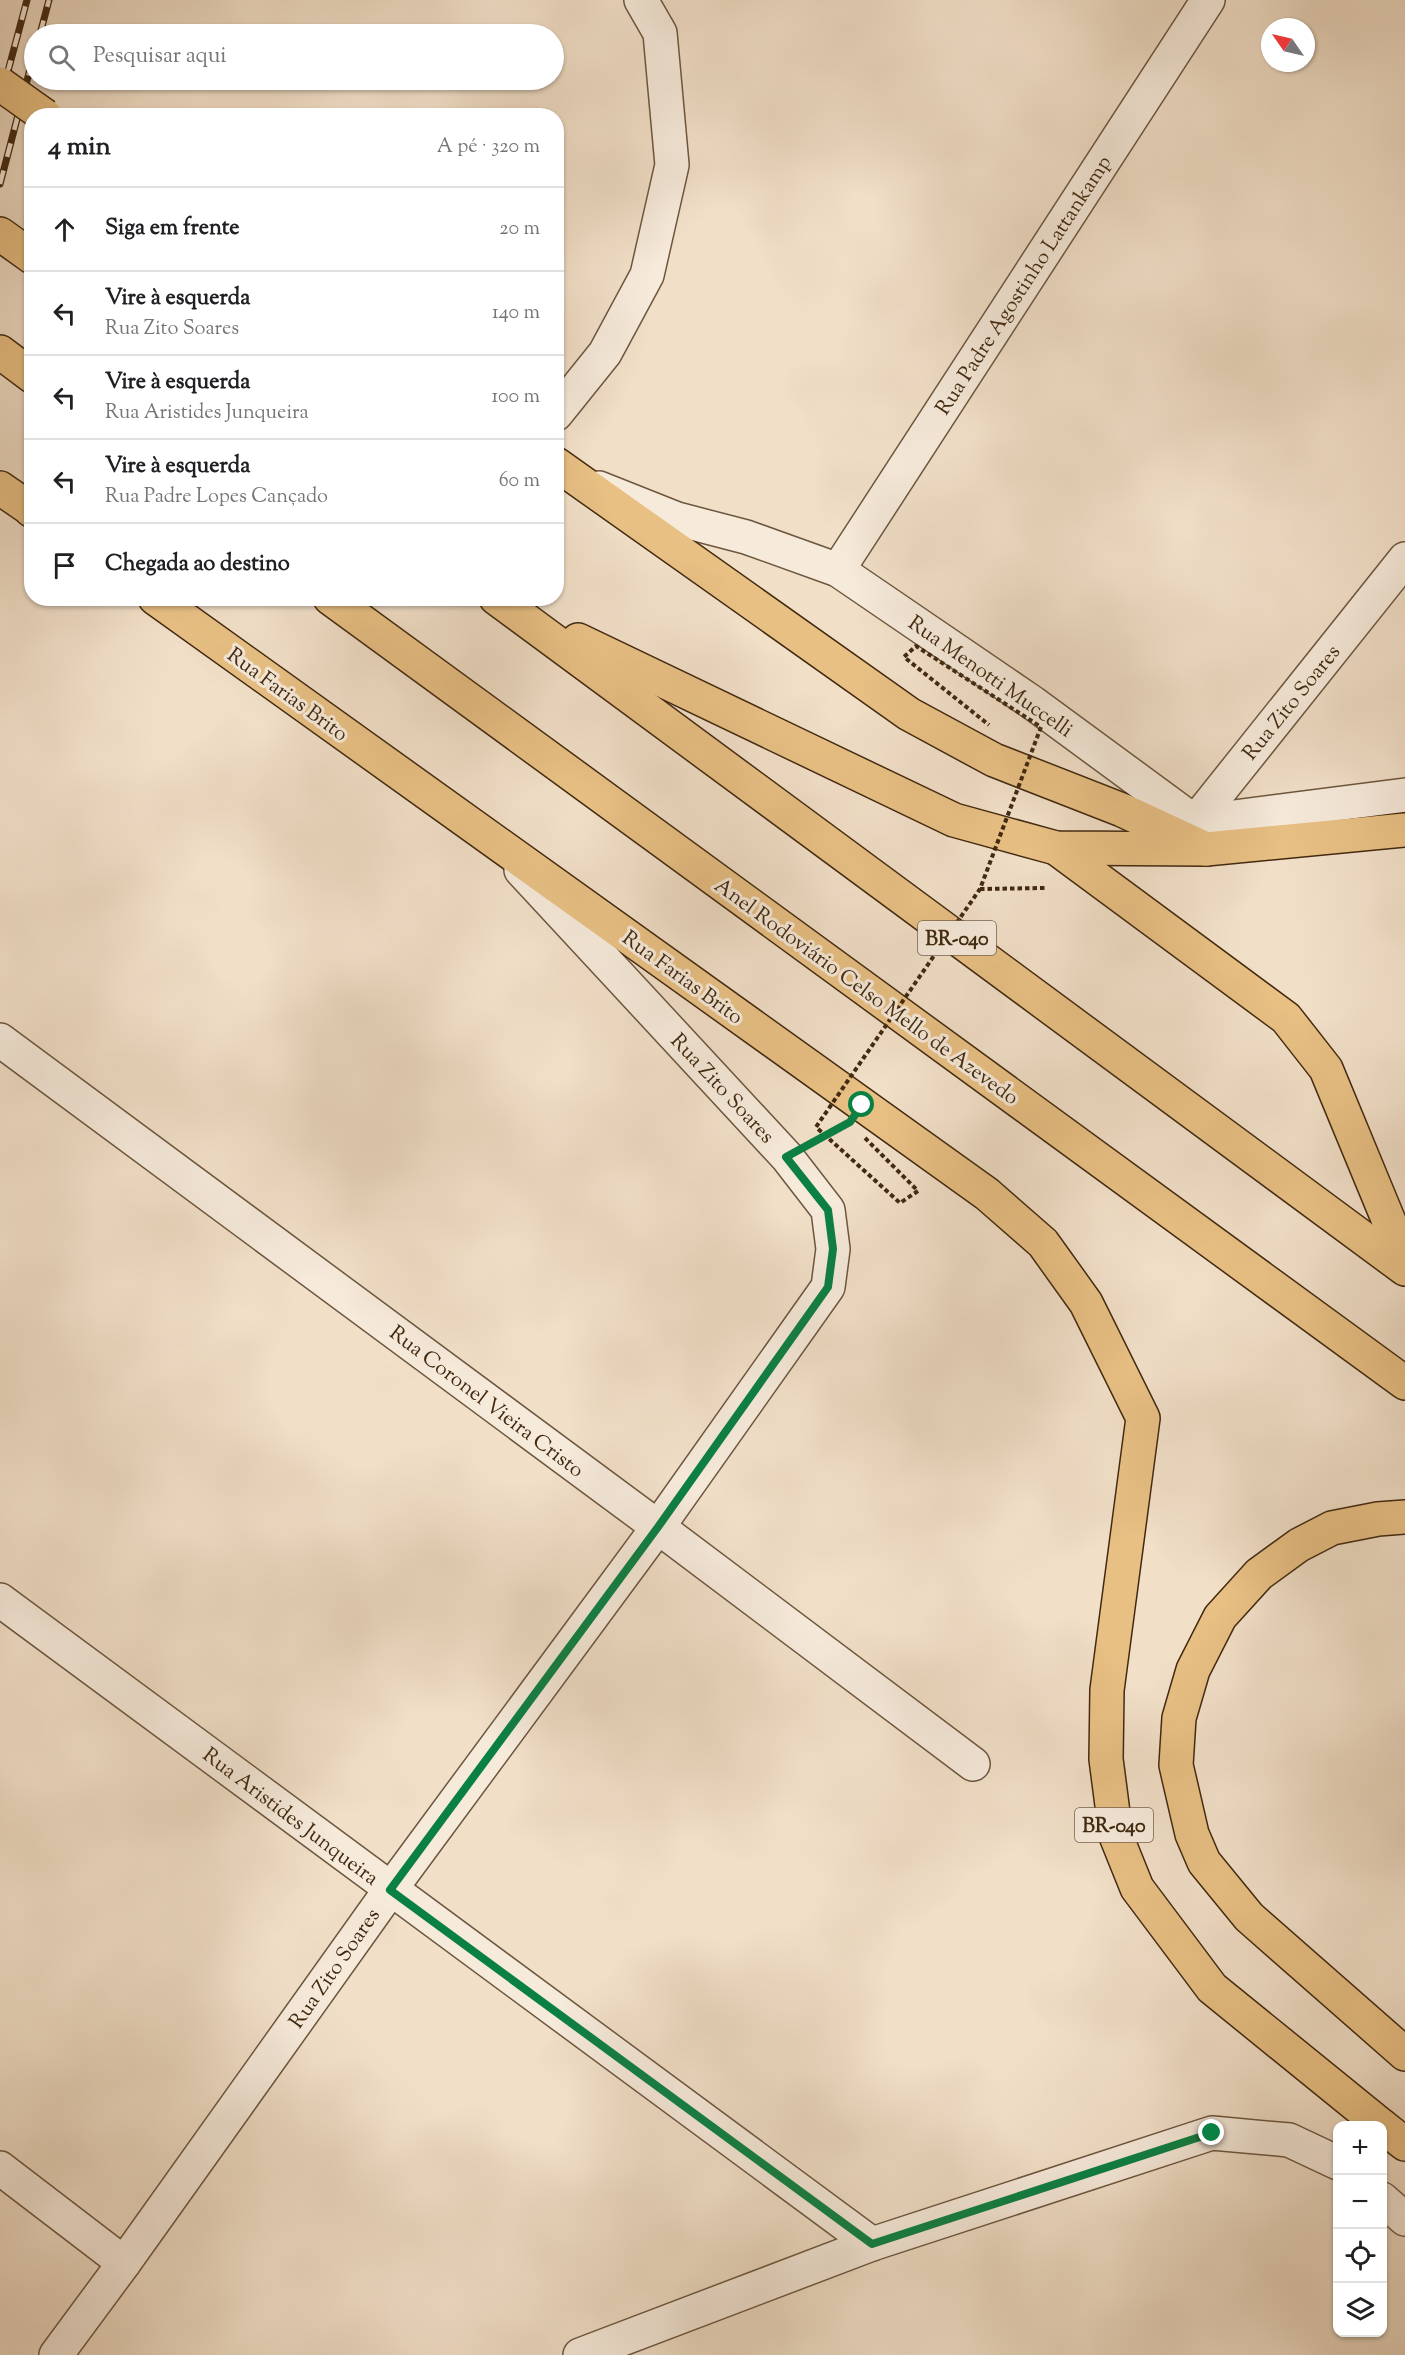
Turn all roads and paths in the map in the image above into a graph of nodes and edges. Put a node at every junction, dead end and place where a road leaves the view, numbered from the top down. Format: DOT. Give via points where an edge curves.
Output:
graph roads {
  1 [pos="641,0"];
  2 [pos="672,0"];
  3 [pos="1208,0"];
  4 [pos="660,33"];
  5 [pos="0,84"];
  6 [pos="34,108"];
  7 [pos="0,234"];
  8 [pos="24,251"];
  9 [pos="0,352"];
  10 [pos="24,370"];
  11 [pos="564,404"];
  12 [pos="567,471"];
  13 [pos="1405,559"];
  14 [pos="838,570"];
  15 [pos="166,606"];
  16 [pos="341,606"];
  17 [pos="506,606"];
  18 [pos="508,606"];
  19 [pos="989,725"];
  20 [pos="1405,795"];
  21 [pos="1405,830"];
  22 [pos="1201,835"];
  23 [pos="498,844"];
  24 [pos="1056,848"];
  25 [pos="1056,887"];
  26 [pos="980,889"];
  27 [pos="0,1040"];
  28 [pos="862,1105"];
  29 [pos="865,1138"];
  30 [pos="786,1157"];
  31 [pos="1405,1260"];
  32 [pos="1405,1269"];
  33 [pos="1405,1383"];
  34 [pos="1405,1517"];
  35 [pos="658,1527"];
  36 [pos="0,1600"];
  37 [pos="972,1764"];
  38 [pos="390,1890"];
  39 [pos="1405,2054"];
  40 [pos="1376,2121"];
  41 [pos="1387,2130"];
  42 [pos="1405,2144"];
  43 [pos="1333,2161"];
  44 [pos="0,2168"];
  45 [pos="1387,2203"];
  46 [pos="1405,2219"];
  47 [pos="872,2244"];
  48 [pos="124,2263"];
  49 [pos="56,2355"];
  50 [pos="580,2355"];
  1 -- 4 [label="street"];
  2 -- 4 [label="street"];
  3 -- 14 [label="street, Rua Padre Agostinho Lattankamp"];
  4 -- 11 [label="street" via="672,165 647,275 605,353"];
  5 -- 6 [label="main road, bridge"];
  7 -- 8 [label="main road"];
  9 -- 10 [label="main road"];
  12 -- 14 [label="street, Rua Menotti Muccelli" via="677,519 746,537"];
  12 -- 22 [label="main road" via="909,714 994,760 1122,810"];
  13 -- 22 [label="street, Rua Zito Soares"];
  14 -- 22 [label="street, Rua Menotti Muccelli" via="1033,703"];
  15 -- 23 [label="main road, Rua Farias Brito"];
  16 -- 33 [label="main road, Anel Rodoviário Celso Mello de Azevedo"];
  17 -- 32 [label="main road, BR-040"];
  18 -- 24 [label="main road" via="954,820"];
  19 -- 26 [label="path, bridge" via="904,657 916,646 1041,727"];
  20 -- 22 [label="street"];
  21 -- 22 [label="main road"];
  22 -- 24 [label="main road"];
  23 -- 28 [label="main road, Rua Farias Brito"];
  23 -- 30 [label="street, Rua Zito Soares"];
  24 -- 31 [label="main road" via="1286,1018 1326,1069"];
  25 -- 26 [label="path"];
  26 -- 29 [label="path, bridge" via="816,1127 900,1203 918,1191"];
  27 -- 35 [label="street, Rua Coronel Vieira Cristo"];
  28 -- 30 [label="path" via="850,1122"];
  28 -- 40 [label="main road, Rua Farias Brito / BR-040" via="987,1194 1043,1243 1086,1303 1143,1418 1107,1690 1106,1760 1116,1836 1137,1888 1212,1988"];
  30 -- 35 [label="street, Rua Zito Soares" via="828,1210 833,1249 828,1287"];
  34 -- 39 [label="main road" via="1332,1528 1299,1545 1259,1574 1220,1617 1193,1670 1179,1718 1176,1765 1192,1834 1204,1862 1249,1917"];
  35 -- 37 [label="street, Rua Coronel Vieira Cristo"];
  35 -- 38 [label="street, Rua Zito Soares"];
  36 -- 38 [label="street, Rua Aristides Junqueira"];
  38 -- 47 [label="street, Rua Aristides Junqueira"];
  38 -- 48 [label="street, Rua Zito Soares"];
  41 -- 42 [label="main road, BR-040"];
  43 -- 47 [label="street" via="1289,2140 1212,2133"];
  44 -- 48 [label="street"];
  45 -- 46 [label="street"];
  47 -- 50 [label="street"];
  48 -- 49 [label="street, Rua Zito Soares"];
}
